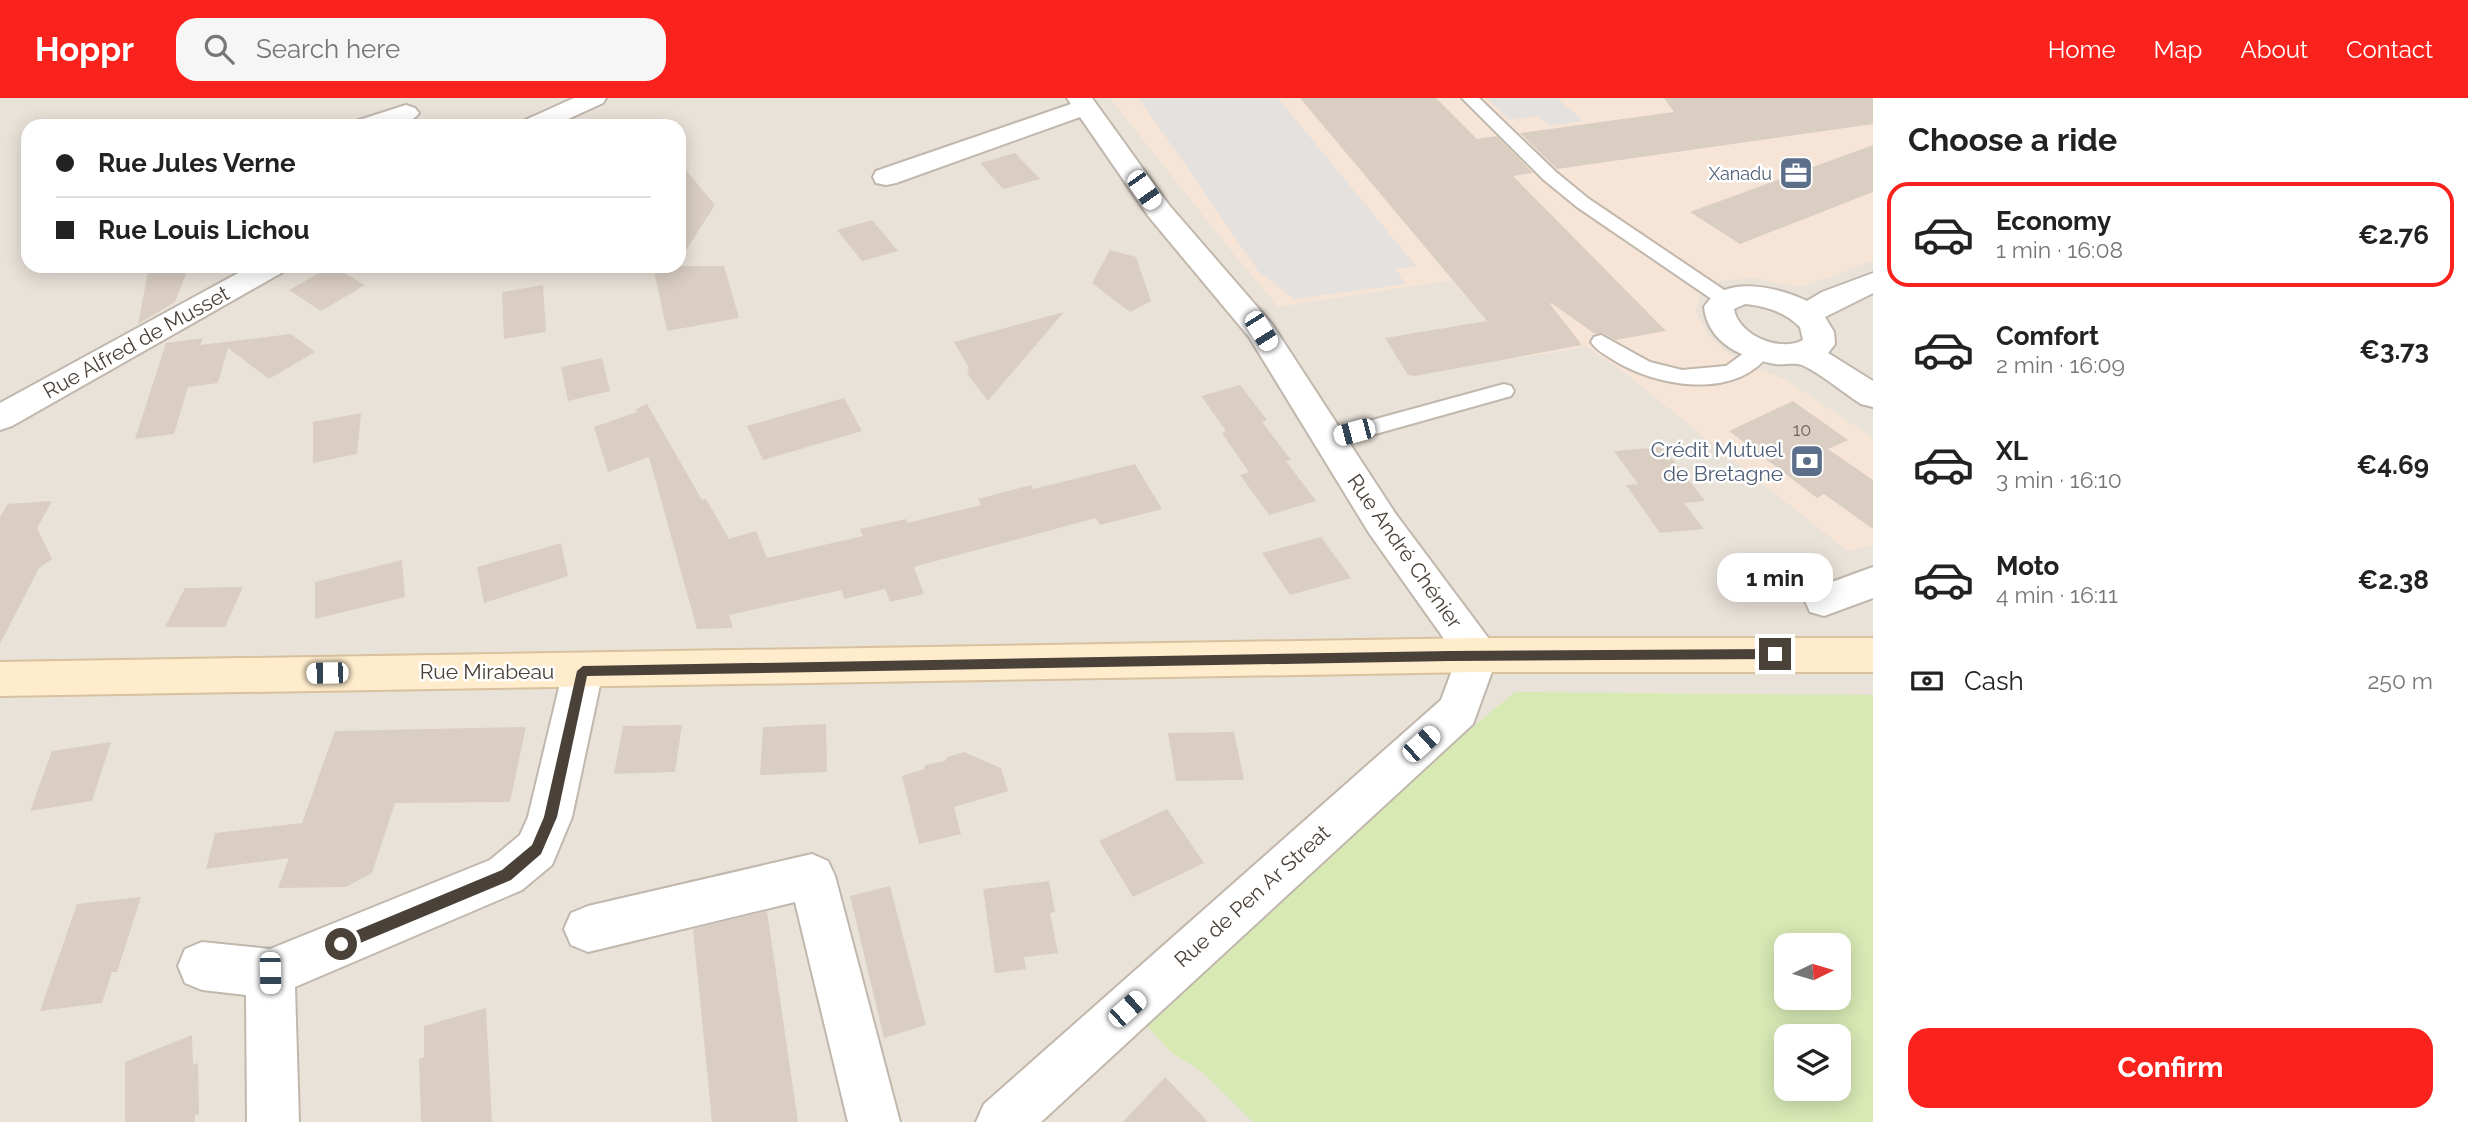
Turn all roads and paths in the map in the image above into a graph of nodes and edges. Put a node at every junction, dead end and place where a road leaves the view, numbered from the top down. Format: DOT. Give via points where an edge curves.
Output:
graph roads {
  1 [pos="594,98"];
  2 [pos="1470,98"];
  3 [pos="1082,102"];
  4 [pos="406,113"];
  5 [pos="387,119"];
  6 [pos="548,119"];
  7 [pos="886,177"];
  8 [pos="260,273"];
  9 [pos="1873,282"];
  10 [pos="1726,300"];
  11 [pos="1805,316"];
  12 [pos="1601,342"];
  13 [pos="1762,350"];
  14 [pos="1806,353"];
  15 [pos="1504,391"];
  16 [pos="1873,396"];
  17 [pos="0,418"];
  18 [pos="1329,439"];
  19 [pos="1873,582"];
  20 [pos="1824,601"];
  21 [pos="1873,655"];
  22 [pos="1478,656"];
  23 [pos="583,671"];
  24 [pos="0,678"];
  25 [pos="588,929"];
  26 [pos="202,966"];
  27 [pos="270,973"];
  28 [pos="273,1122"];
  29 [pos="874,1122"];
  30 [pos="1003,1122"];
  1 -- 6 [label="street"];
  2 -- 10 [label="lane" via="1583,203"];
  3 -- 7 [label="street, Rue André Chénier"];
  3 -- 18 [label="street, Rue André Chénier" via="1159,211 1261,331"];
  4 -- 5 [label="street"];
  8 -- 17 [label="street, Rue Alfred de Musset"];
  9 -- 11 [label="street"];
  10 -- 11 [label="street" via="1745,295 1770,298"];
  10 -- 13 [label="street" via="1718,307 1722,324 1734,336"];
  11 -- 14 [label="street" via="1819,337 1819,344"];
  12 -- 13 [label="lane" via="1652,372 1679,376 1714,376 1740,369"];
  13 -- 14 [label="street"];
  14 -- 16 [label="street"];
  15 -- 18 [label="lane"];
  18 -- 22 [label="street, Rue André Chénier" via="1382,523"];
  19 -- 20 [label="street"];
  21 -- 22 [label="main road, Rue Mirabeau"];
  22 -- 23 [label="main road, Rue Mirabeau"];
  22 -- 30 [label="street, Rue de Pen Ar Streat" via="1458,711"];
  23 -- 24 [label="main road, Rue Mirabeau"];
  23 -- 27 [label="street" via="551,817 536,850 506,875"];
  25 -- 29 [label="street" via="812,876"];
  26 -- 27 [label="street"];
  27 -- 28 [label="street"];
}
